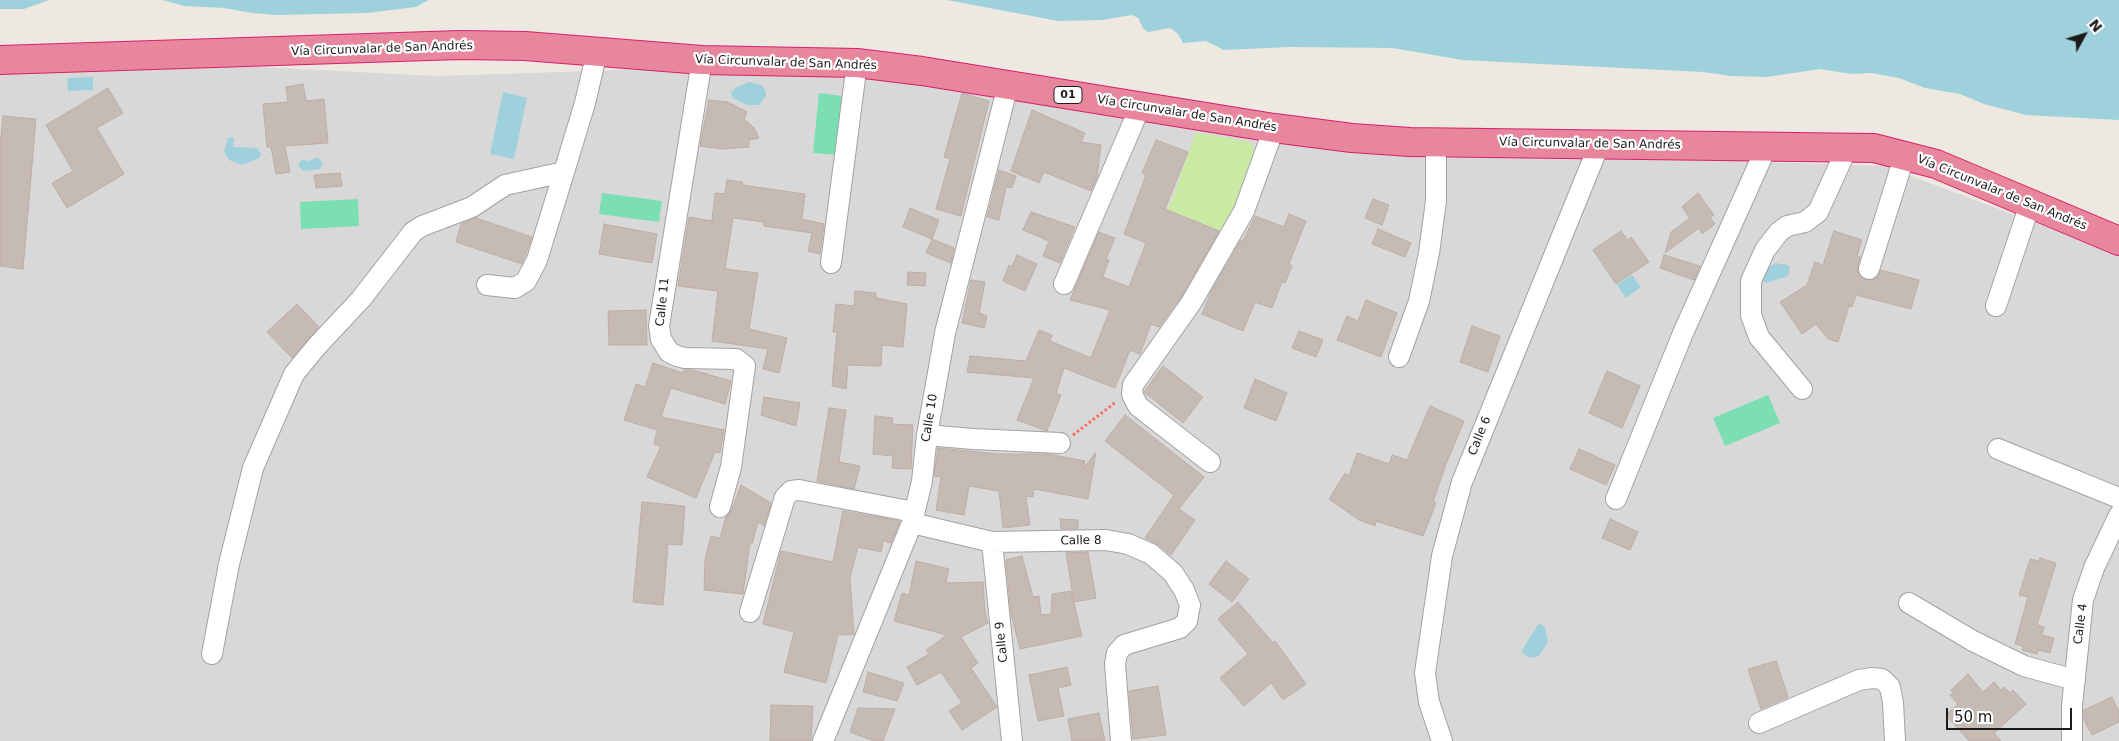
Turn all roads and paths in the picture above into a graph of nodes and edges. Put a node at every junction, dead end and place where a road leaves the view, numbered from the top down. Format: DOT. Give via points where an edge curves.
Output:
graph roads {
  1 [pos="597,52"];
  2 [pos="0,60"];
  3 [pos="702,60"];
  4 [pos="857,63"];
  5 [pos="1008,85"];
  6 [pos="1140,107"];
  7 [pos="1274,128"];
  8 [pos="1436,142"];
  9 [pos="1599,145"];
  10 [pos="1767,146"];
  11 [pos="1848,146"];
  12 [pos="1905,154"];
  13 [pos="564,172"];
  14 [pos="2030,204"];
  15 [pos="2119,241"];
  16 [pos="831,264"];
  17 [pos="1868,269"];
  18 [pos="1064,284"];
  19 [pos="487,286"];
  20 [pos="1996,306"];
  21 [pos="1399,357"];
  22 [pos="1802,389"];
  23 [pos="1132,394"];
  24 [pos="927,435"];
  25 [pos="1060,442"];
  26 [pos="1998,449"];
  27 [pos="1210,462"];
  28 [pos="2119,498"];
  29 [pos="1616,499"];
  30 [pos="720,507"];
  31 [pos="2119,515"];
  32 [pos="913,517"];
  33 [pos="992,542"];
  34 [pos="1909,603"];
  35 [pos="750,612"];
  36 [pos="212,654"];
  37 [pos="2075,680"];
  38 [pos="1759,723"];
  39 [pos="823,741"];
  40 [pos="1012,741"];
  41 [pos="1121,741"];
  42 [pos="1442,741"];
  43 [pos="1895,741"];
  44 [pos="2072,741"];
  1 -- 2 [label="highway, Vía Circunvalar de San Andrés / 01" via="525,46 460,46"];
  1 -- 3 [label="highway, Vía Circunvalar de San Andrés / 01"];
  1 -- 13 [label="street"];
  3 -- 4 [label="highway, Vía Circunvalar de San Andrés / 01"];
  3 -- 30 [label="street, Calle 11" via="659,326 661,339 677,356 736,359 744,366 731,468"];
  4 -- 5 [label="highway, Vía Circunvalar de San Andrés / 01"];
  4 -- 16 [label="street"];
  5 -- 6 [label="highway, Vía Circunvalar de San Andrés / 01"];
  5 -- 24 [label="street, Calle 10" via="950,308"];
  6 -- 7 [label="highway, Vía Circunvalar de San Andrés / 01"];
  6 -- 18 [label="street"];
  7 -- 8 [label="highway, Vía Circunvalar de San Andrés / 01" via="1352,138"];
  7 -- 23 [label="street" via="1244,211 1191,303 1133,385"];
  8 -- 9 [label="highway, Vía Circunvalar de San Andrés / 01"];
  8 -- 21 [label="street" via="1436,202 1429,253 1419,301"];
  9 -- 10 [label="highway, Vía Circunvalar de San Andrés / 01"];
  9 -- 42 [label="street, Calle 6" via="1462,482 1442,556 1426,673 1429,702"];
  10 -- 11 [label="highway, Vía Circunvalar de San Andrés / 01"];
  10 -- 29 [label="street" via="1683,333"];
  11 -- 12 [label="highway, Vía Circunvalar de San Andrés / 01"];
  11 -- 22 [label="street" via="1818,212 1805,222 1787,226 1779,232 1765,250 1751,281 1751,315 1760,337"];
  12 -- 14 [label="highway, Vía Circunvalar de San Andrés / 01"];
  12 -- 17 [label="street"];
  13 -- 19 [label="street" via="537,260 526,281 515,288"];
  13 -- 36 [label="street" via="505,186 472,207 413,232 361,299 294,374 253,468 229,564"];
  14 -- 15 [label="highway, Vía Circunvalar de San Andrés / 01"];
  14 -- 20 [label="street"];
  23 -- 25 [label="path"];
  23 -- 27 [label="street" via="1138,406"];
  24 -- 25 [label="street"];
  24 -- 32 [label="street, Calle 10" via="922,481"];
  26 -- 28 [label="street"];
  31 -- 37 [label="street, Calle 4" via="2094,568 2084,600"];
  32 -- 33 [label="street, Calle 8"];
  32 -- 35 [label="street, Calle 8" via="799,490 791,491 785,497"];
  32 -- 39 [label="street, Calle 10"];
  33 -- 40 [label="street, Calle 9"];
  33 -- 41 [label="street, Calle 8" via="1106,540 1128,544 1151,554 1173,573 1190,605 1190,614 1184,625 1124,646 1117,653"];
  34 -- 37 [label="street" via="1973,641 2024,666"];
  37 -- 44 [label="street, Calle 4"];
  38 -- 43 [label="street" via="1860,680 1882,679 1890,687"];
}
